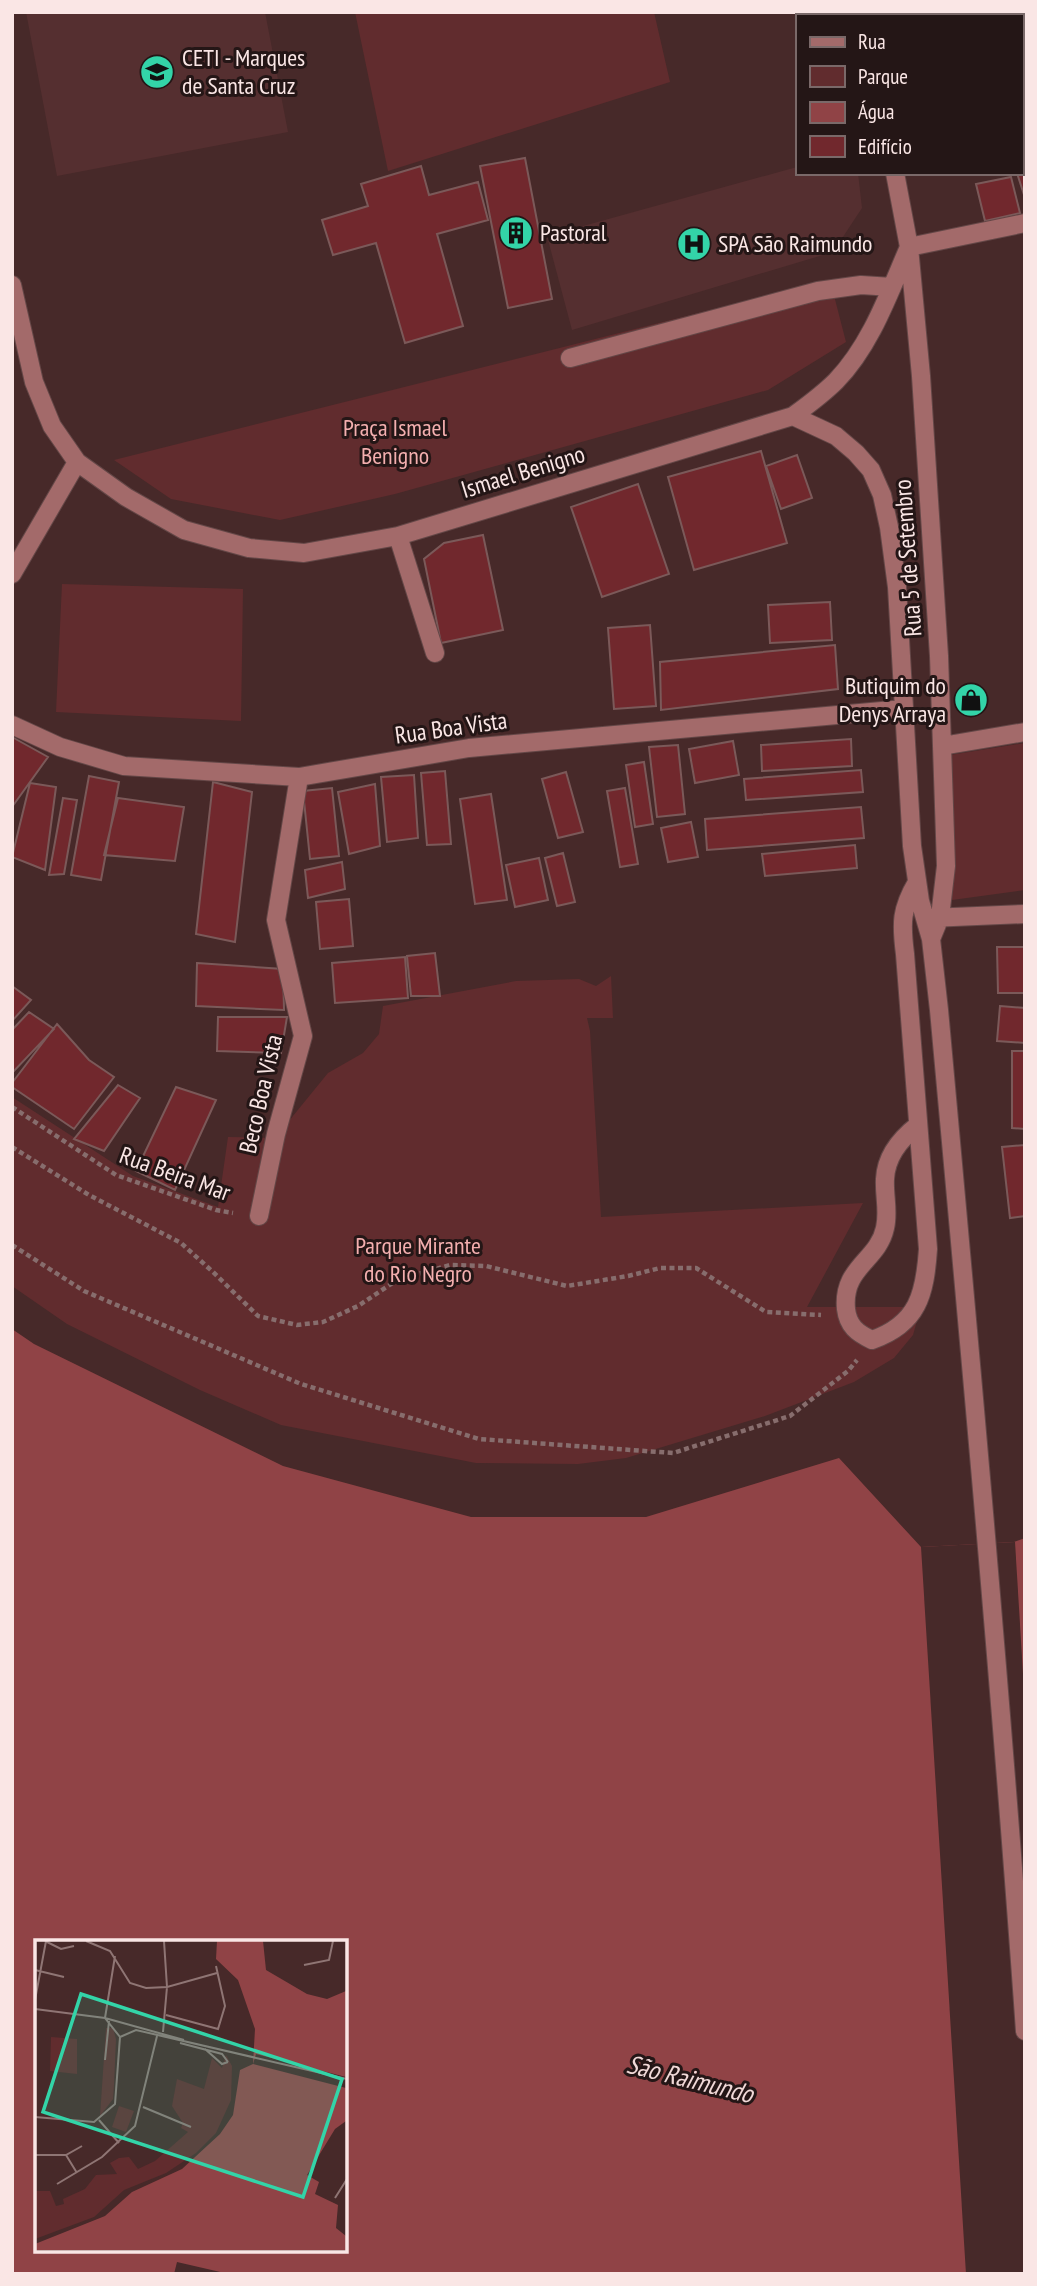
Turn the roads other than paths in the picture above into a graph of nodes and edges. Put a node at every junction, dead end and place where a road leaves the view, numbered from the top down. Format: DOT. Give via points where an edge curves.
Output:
graph roads {
  1 [pos="895,175"];
  2 [pos="1025,223"];
  3 [pos="909,247"];
  4 [pos="12,285"];
  5 [pos="892,287"];
  6 [pos="570,358"];
  7 [pos="793,416"];
  8 [pos="78,462"];
  9 [pos="398,536"];
  10 [pos="12,574"];
  11 [pos="435,653"];
  12 [pos="904,709"];
  13 [pos="12,725"];
  14 [pos="1025,732"];
  15 [pos="942,746"];
  16 [pos="299,777"];
  17 [pos="917,882"];
  18 [pos="1025,914"];
  19 [pos="932,918"];
  20 [pos="918,1125"];
  21 [pos="259,1216"];
  22 [pos="1025,2031"];
  1 -- 3 [label="street, Rua 5 de Setembro"];
  2 -- 3 [label="street"];
  3 -- 5 [label="street, Ismael Benigno"];
  3 -- 15 [label="street, Rua 5 de Setembro"];
  4 -- 8 [label="street, Ismael Benigno" via="34,382 52,426"];
  5 -- 6 [label="street" via="818,290"];
  5 -- 7 [label="street, Ismael Benigno" via="858,354 837,380"];
  7 -- 9 [label="street, Ismael Benigno"];
  7 -- 12 [label="street" via="836,436 856,453 871,470 882,495 897,587"];
  8 -- 9 [label="street, Ismael Benigno" via="126,497 184,530 249,548 304,553"];
  8 -- 10 [label="street"];
  9 -- 11 [label="street"];
  12 -- 16 [label="street, Rua Boa Vista" via="469,748"];
  12 -- 17 [label="street"];
  13 -- 16 [label="street, Rua Boa Vista" via="60,747 124,766"];
  14 -- 15 [label="street"];
  15 -- 19 [label="street, Rua 5 de Setembro" via="946,866"];
  16 -- 21 [label="street, Beco Boa Vista" via="276,920 303,1036"];
  17 -- 19 [label="street"];
  17 -- 20 [label="street" via="902,912 902,932"];
  18 -- 19 [label="street"];
  19 -- 22 [label="street, Rua 5 de Setembro"];
  20 -- 20 [label="street" via="926,1274 908,1319 891,1333 872,1340 857,1333 847,1316 845,1295 852,1276 885,1230 889,1160 904,1136"];
}
